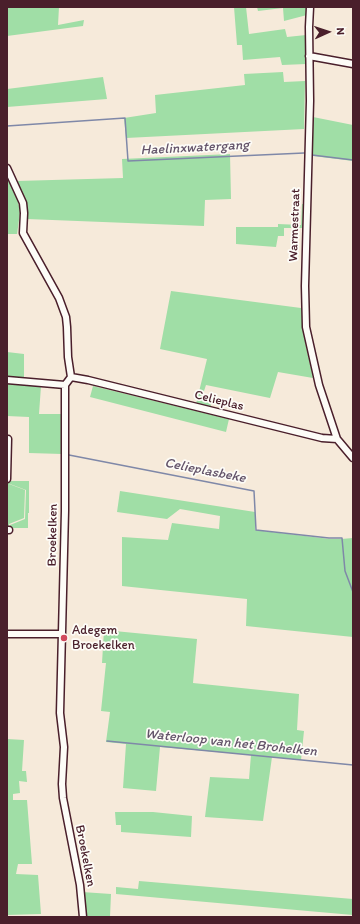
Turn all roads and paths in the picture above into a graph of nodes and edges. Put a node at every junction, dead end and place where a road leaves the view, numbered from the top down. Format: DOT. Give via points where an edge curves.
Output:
graph roads {
  1 [pos="310,7"];
  2 [pos="309,56"];
  3 [pos="353,64"];
  4 [pos="7,168"];
  5 [pos="71,377"];
  6 [pos="7,380"];
  7 [pos="65,385"];
  8 [pos="8,439"];
  9 [pos="337,439"];
  10 [pos="353,458"];
  11 [pos="7,479"];
  12 [pos="7,634"];
  13 [pos="62,634"];
  14 [pos="83,917"];
  1 -- 2 [label="street, Warmestraat"];
  2 -- 3 [label="street"];
  2 -- 9 [label="street, Warmestraat" via="306,327 317,379"];
  4 -- 5 [label="street" via="23,203 23,233 51,280 63,307"];
  5 -- 7 [label="street"];
  5 -- 9 [label="street, Celieplas" via="322,438"];
  6 -- 7 [label="street"];
  7 -- 13 [label="street, Broekelken"];
  8 -- 11 [label="street"];
  9 -- 10 [label="street"];
  12 -- 13 [label="street"];
  13 -- 14 [label="street, Broekelken" via="60,706 64,747 63,798 80,885"];
}
